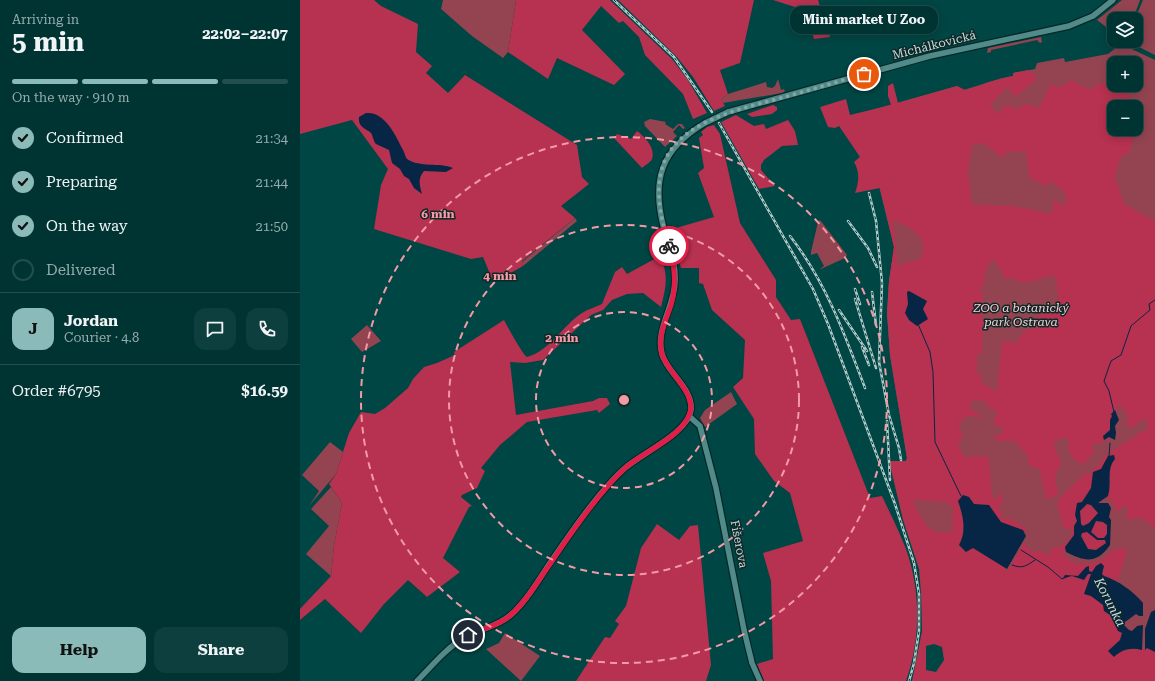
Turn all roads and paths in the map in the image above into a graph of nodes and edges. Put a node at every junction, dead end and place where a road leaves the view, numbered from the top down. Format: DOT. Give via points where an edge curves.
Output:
graph roads {
  1 [pos="1113,0"];
  2 [pos="689,416"];
  3 [pos="417,681"];
  4 [pos="760,681"];
  1 -- 2 [label="street, Michálkovická, bridge" via="1093,16 1069,26 930,56 728,112 686,135 664,164 659,188 661,212 675,276 674,295 660,345 664,359 688,396 691,406"];
  2 -- 3 [label="street" via="674,433 616,477 514,612 499,623 458,642"];
  2 -- 4 [label="street, Fišerova" via="700,426 716,488 744,630 752,663"];
}
